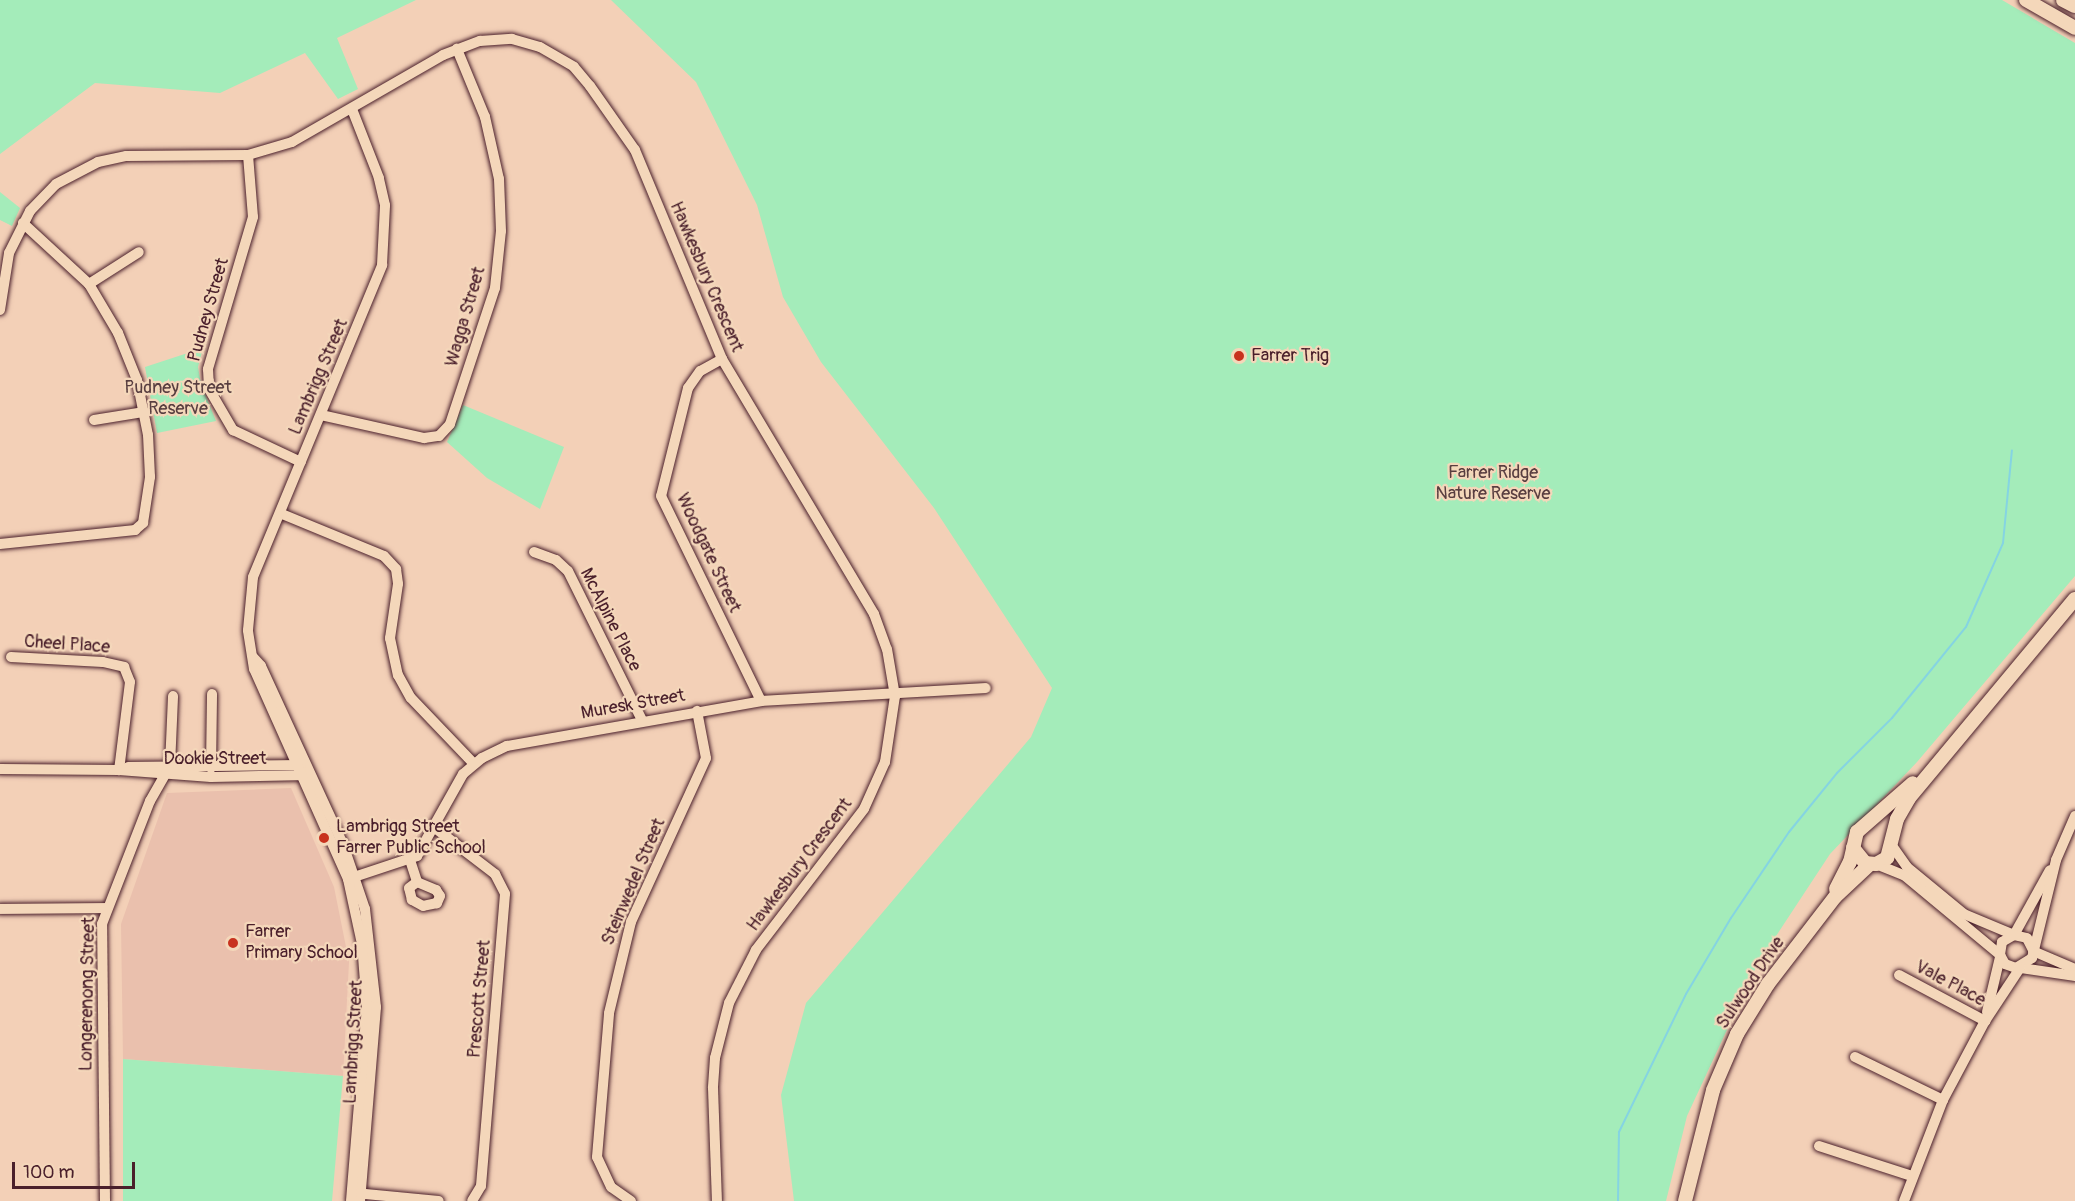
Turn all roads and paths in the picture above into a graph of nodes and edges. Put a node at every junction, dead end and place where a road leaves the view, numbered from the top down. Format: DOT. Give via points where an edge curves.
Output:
graph roads {
  1 [pos="2026,0"];
  2 [pos="2063,0"];
  3 [pos="2075,6"];
  4 [pos="2075,28"];
  5 [pos="458,49"];
  6 [pos="352,109"];
  7 [pos="248,155"];
  8 [pos="22,224"];
  9 [pos="139,252"];
  10 [pos="89,284"];
  11 [pos="0,310"];
  12 [pos="722,360"];
  13 [pos="144,412"];
  14 [pos="321,415"];
  15 [pos="94,420"];
  16 [pos="301,462"];
  17 [pos="282,514"];
  18 [pos="0,544"];
  19 [pos="534,552"];
  20 [pos="2075,599"];
  21 [pos="11,657"];
  22 [pos="986,688"];
  23 [pos="212,694"];
  24 [pos="173,696"];
  25 [pos="896,696"];
  26 [pos="761,700"];
  27 [pos="697,711"];
  28 [pos="642,720"];
  29 [pos="474,764"];
  30 [pos="170,766"];
  31 [pos="211,768"];
  32 [pos="0,770"];
  33 [pos="119,770"];
  34 [pos="305,770"];
  35 [pos="1930,771"];
  36 [pos="162,775"];
  37 [pos="2075,816"];
  38 [pos="1866,825"];
  39 [pos="435,828"];
  40 [pos="2071,836"];
  41 [pos="1892,842"];
  42 [pos="1853,848"];
  43 [pos="410,860"];
  44 [pos="2056,860"];
  45 [pos="1873,864"];
  46 [pos="352,878"];
  47 [pos="417,882"];
  48 [pos="1835,897"];
  49 [pos="106,908"];
  50 [pos="0,909"];
  51 [pos="2014,935"];
  52 [pos="2033,950"];
  53 [pos="2000,956"];
  54 [pos="2021,968"];
  55 [pos="2075,969"];
  56 [pos="1899,975"];
  57 [pos="2075,976"];
  58 [pos="1985,1022"];
  59 [pos="1855,1057"];
  60 [pos="1943,1100"];
  61 [pos="1819,1146"];
  62 [pos="1912,1176"];
  63 [pos="356,1197"];
  64 [pos="105,1201"];
  65 [pos="439,1201"];
  66 [pos="472,1201"];
  67 [pos="631,1201"];
  68 [pos="717,1201"];
  69 [pos="1685,1201"];
  70 [pos="1904,1201"];
  1 -- 4 [label="main road"];
  2 -- 3 [label="main road"];
  5 -- 6 [label="street, Hawkesbury Crescent"];
  5 -- 12 [label="street, Hawkesbury Crescent" via="497,39 524,42 568,63 590,86 639,158"];
  5 -- 14 [label="street, Wagga Street" via="486,117 499,179 501,231 495,288 450,424 439,436 424,438"];
  6 -- 7 [label="street, Hawkesbury Crescent" via="292,142"];
  6 -- 14 [label="street, Lambrigg Street" via="379,178 385,237 374,292"];
  7 -- 8 [label="street, Hawkesbury Crescent" via="126,156 98,162 68,176 45,193"];
  7 -- 16 [label="street, Pudney Street" via="253,217 208,369 209,389 233,430"];
  8 -- 10 [label="street"];
  8 -- 11 [label="street, Hawkesbury Crescent" via="9,253"];
  9 -- 10 [label="street"];
  10 -- 13 [label="street" via="131,363"];
  12 -- 25 [label="street, Hawkesbury Crescent" via="874,614 887,649"];
  12 -- 26 [label="street, Woodgate Street" via="693,378 662,496"];
  13 -- 15 [label="street"];
  13 -- 18 [label="street" via="150,477 141,527 128,532"];
  14 -- 16 [label="street, Lambrigg Street"];
  16 -- 17 [label="street, Lambrigg Street"];
  17 -- 29 [label="street" via="384,556 396,569 398,584 390,638 398,675 411,698"];
  17 -- 34 [label="street, Lambrigg Street" via="253,577 248,630 254,669"];
  19 -- 28 [label="street, McAlpine Place" via="556,560 568,571"];
  20 -- 35 [label="main road, Sulwood Drive" via="1983,713"];
  21 -- 33 [label="street, Cheel Place" via="102,662 124,667 130,682"];
  22 -- 25 [label="street, Muresk Street"];
  23 -- 31 [label="street"];
  24 -- 30 [label="street"];
  25 -- 26 [label="street, Muresk Street"];
  25 -- 68 [label="street, Hawkesbury Crescent" via="885,762 864,809 756,950 729,1002 712,1088"];
  26 -- 27 [label="street, Muresk Street"];
  27 -- 28 [label="street, Muresk Street"];
  27 -- 67 [label="street, Steinwedel Street" via="706,758 631,922 610,1004 597,1157 611,1187"];
  28 -- 29 [label="street, Muresk Street" via="507,746"];
  29 -- 39 [label="street, Muresk Street" via="456,784"];
  30 -- 31 [label="street, Dookie Street"];
  30 -- 33 [label="street, Dookie Street"];
  30 -- 36 [label="street, Longerenong Street"];
  31 -- 34 [label="street, Dookie Street"];
  32 -- 33 [label="street, Dookie Street"];
  33 -- 36 [label="street, Dookie Street"];
  34 -- 36 [label="street, Dookie Street"];
  34 -- 46 [label="street, Lambrigg Street"];
  35 -- 38 [label="main road, Sulwood Drive"];
  35 -- 41 [label="main road, Sulwood Drive" via="1903,807"];
  36 -- 49 [label="street, Longerenong Street"];
  37 -- 40 [label="street"];
  38 -- 41 [label="main road" via="1884,827"];
  38 -- 42 [label="main road, Sulwood Drive" via="1854,837"];
  39 -- 43 [label="street, Muresk Street" via="426,847"];
  39 -- 66 [label="street, Prescott Street" via="495,874 505,894 481,1186"];
  40 -- 44 [label="street"];
  41 -- 45 [label="main road, Sulwood Drive" via="1887,858"];
  41 -- 51 [label="street" via="1907,867 1964,914"];
  42 -- 45 [label="main road" via="1861,860"];
  42 -- 48 [label="main road, Sulwood Drive"];
  43 -- 46 [label="street, Muresk Street"];
  43 -- 47 [label="street"];
  44 -- 51 [label="street"];
  44 -- 52 [label="street"];
  45 -- 48 [label="main road, Sulwood Drive"];
  45 -- 53 [label="street" via="1905,876"];
  46 -- 63 [label="street, Lambrigg Street" via="371,942 376,1007"];
  48 -- 69 [label="main road, Sulwood Drive" via="1768,984 1737,1034 1713,1090"];
  49 -- 50 [label="street"];
  49 -- 64 [label="street, Longerenong Street" via="102,944"];
  51 -- 52 [label="street" via="2027,938"];
  51 -- 53 [label="street" via="2002,942"];
  52 -- 54 [label="street" via="2030,961"];
  52 -- 55 [label="street"];
  53 -- 54 [label="street" via="2008,966"];
  53 -- 58 [label="street"];
  54 -- 57 [label="street"];
  54 -- 58 [label="street"];
  56 -- 58 [label="street, Vale Place"];
  58 -- 60 [label="street"];
  59 -- 60 [label="street"];
  60 -- 62 [label="street"];
  61 -- 62 [label="street"];
  62 -- 70 [label="street"];
  63 -- 65 [label="street"];
}
